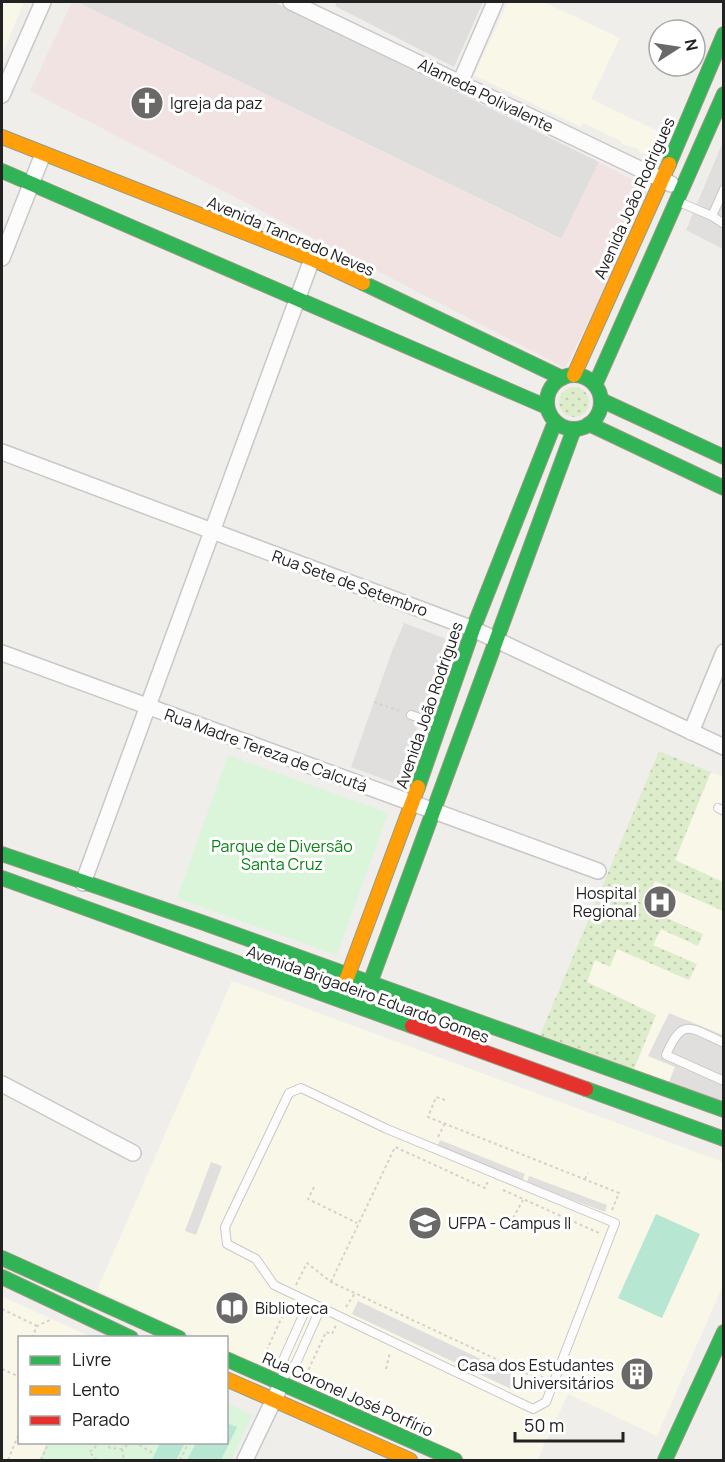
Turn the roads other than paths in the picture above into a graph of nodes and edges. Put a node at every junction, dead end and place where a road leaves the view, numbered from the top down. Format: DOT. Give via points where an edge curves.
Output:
graph roads {
  1 [pos="44,2"];
  2 [pos="291,2"];
  3 [pos="495,2"];
  4 [pos="322,8"];
  5 [pos="723,34"];
  6 [pos="460,83"];
  7 [pos="723,93"];
  8 [pos="2,95"];
  9 [pos="721,108"];
  10 [pos="2,137"];
  11 [pos="43,154"];
  12 [pos="2,171"];
  13 [pos="662,179"];
  14 [pos="30,184"];
  15 [pos="723,189"];
  16 [pos="679,195"];
  17 [pos="712,216"];
  18 [pos="723,224"];
  19 [pos="2,258"];
  20 [pos="312,259"];
  21 [pos="296,300"];
  22 [pos="568,376"];
  23 [pos="595,385"];
  24 [pos="601,400"];
  25 [pos="547,407"];
  26 [pos="555,422"];
  27 [pos="590,424"];
  28 [pos="574,429"];
  29 [pos="2,452"];
  30 [pos="723,458"];
  31 [pos="723,488"];
  32 [pos="211,531"];
  33 [pos="473,629"];
  34 [pos="496,640"];
  35 [pos="723,652"];
  36 [pos="2,653"];
  37 [pos="148,706"];
  38 [pos="411,715"];
  39 [pos="439,724"];
  40 [pos="691,732"];
  41 [pos="723,747"];
  42 [pos="412,804"];
  43 [pos="433,812"];
  44 [pos="2,854"];
  45 [pos="598,871"];
  46 [pos="2,878"];
  47 [pos="83,883"];
  48 [pos="201,922"];
  49 [pos="364,931"];
  50 [pos="385,940"];
  51 [pos="189,947"];
  52 [pos="348,975"];
  53 [pos="370,983"];
  54 [pos="338,1000"];
  55 [pos="360,1008"];
  56 [pos="475,1020"];
  57 [pos="723,1042"];
  58 [pos="465,1046"];
  59 [pos="723,1081"];
  60 [pos="2,1084"];
  61 [pos="723,1110"];
  62 [pos="723,1139"];
  63 [pos="133,1153"];
  64 [pos="2,1258"];
  65 [pos="2,1277"];
  66 [pos="309,1302"];
  67 [pos="321,1307"];
  68 [pos="127,1336"];
  69 [pos="175,1336"];
  70 [pos="722,1340"];
  71 [pos="228,1360"];
  72 [pos="228,1380"];
  73 [pos="282,1380"];
  74 [pos="275,1400"];
  75 [pos="245,1461"];
  76 [pos="411,1461"];
  77 [pos="455,1461"];
  78 [pos="665,1461"];
  1 -- 8 [label="street"];
  2 -- 4 [label="street, Alameda Polivalente"];
  3 -- 6 [label="street"];
  4 -- 6 [label="street, Alameda Polivalente"];
  5 -- 13 [label="street, Avenida João Rodrigues"];
  6 -- 13 [label="street, Alameda Polivalente"];
  7 -- 9 [label="street"];
  9 -- 16 [label="street"];
  10 -- 11 [label="street, Avenida Tancredo Neves"];
  11 -- 14 [label="street"];
  11 -- 20 [label="street, Avenida Tancredo Neves"];
  12 -- 14 [label="street"];
  13 -- 16 [label="street, Alameda Polivalente"];
  13 -- 22 [label="street, Avenida João Rodrigues"];
  14 -- 19 [label="street"];
  14 -- 21 [label="street"];
  15 -- 17 [label="lane"];
  16 -- 17 [label="lane"];
  16 -- 23 [label="street"];
  17 -- 18 [label="lane"];
  20 -- 21 [label="street"];
  20 -- 22 [label="street, Avenida Tancredo Neves"];
  21 -- 25 [label="street"];
  21 -- 32 [label="street"];
  22 -- 23 [label="street" via="587,378"];
  22 -- 25 [label="street" via="549,390"];
  23 -- 24 [label="street"];
  24 -- 27 [label="street" via="600,410"];
  24 -- 30 [label="street"];
  25 -- 26 [label="street"];
  26 -- 28 [label="street"];
  26 -- 33 [label="street, Avenida João Rodrigues"];
  27 -- 28 [label="street"];
  27 -- 31 [label="street"];
  28 -- 34 [label="street"];
  29 -- 32 [label="street, Rua Sete de Setembro"];
  32 -- 33 [label="street, Rua Sete de Setembro"];
  32 -- 37 [label="street"];
  33 -- 34 [label="street, Rua Sete de Setembro"];
  33 -- 39 [label="street, Avenida João Rodrigues"];
  34 -- 40 [label="street, Rua Sete de Setembro"];
  34 -- 43 [label="street"];
  35 -- 40 [label="street"];
  36 -- 37 [label="street, Rua Madre Tereza de Calcutá"];
  37 -- 42 [label="street, Rua Madre Tereza de Calcutá"];
  37 -- 47 [label="street"];
  38 -- 39 [label="lane"];
  39 -- 42 [label="street, Avenida João Rodrigues"];
  40 -- 41 [label="street, Rua Sete de Setembro"];
  42 -- 43 [label="street, Rua Madre Tereza de Calcutá"];
  42 -- 49 [label="street, Avenida João Rodrigues"];
  43 -- 45 [label="street, Rua Madre Tereza de Calcutá"];
  43 -- 50 [label="street"];
  44 -- 47 [label="street, Avenida Brigadeiro Eduardo Gomes"];
  46 -- 51 [label="street, Avenida Brigadeiro Eduardo Gomes"];
  47 -- 48 [label="street, Avenida Brigadeiro Eduardo Gomes"];
  48 -- 51 [label="street"];
  48 -- 52 [label="street, Avenida Brigadeiro Eduardo Gomes"];
  49 -- 50 [label="street"];
  49 -- 52 [label="street, Avenida João Rodrigues"];
  50 -- 53 [label="street"];
  51 -- 54 [label="street, Avenida Brigadeiro Eduardo Gomes"];
  52 -- 53 [label="street, Avenida Brigadeiro Eduardo Gomes"];
  52 -- 54 [label="street, Avenida João Rodrigues"];
  53 -- 55 [label="street"];
  53 -- 56 [label="street, Avenida Brigadeiro Eduardo Gomes"];
  54 -- 55 [label="street, Avenida Brigadeiro Eduardo Gomes"];
  55 -- 58 [label="street, Avenida Brigadeiro Eduardo Gomes"];
  56 -- 58 [label="street"];
  56 -- 61 [label="street, Avenida Brigadeiro Eduardo Gomes" via="656,1081"];
  57 -- 59 [label="lane" via="686,1029 675,1035 665,1059"];
  58 -- 62 [label="street, Avenida Brigadeiro Eduardo Gomes"];
  60 -- 63 [label="street"];
  64 -- 69 [label="street"];
  65 -- 68 [label="street"];
  66 -- 67 [label="lane"];
  66 -- 67 [label="lane" via="274,1285 256,1259 227,1244 225,1227 289,1094 301,1088 387,1130 615,1223 546,1402 533,1409"];
  66 -- 73 [label="lane" via="284,1358"];
  67 -- 73 [label="lane" via="296,1363"];
  70 -- 78 [label="street"];
  71 -- 73 [label="street, Rua Coronel José Porfírio"];
  72 -- 74 [label="street"];
  73 -- 74 [label="street"];
  73 -- 77 [label="street, Rua Coronel José Porfírio" via="298,1391"];
  74 -- 75 [label="street"];
  74 -- 76 [label="street"];
}
